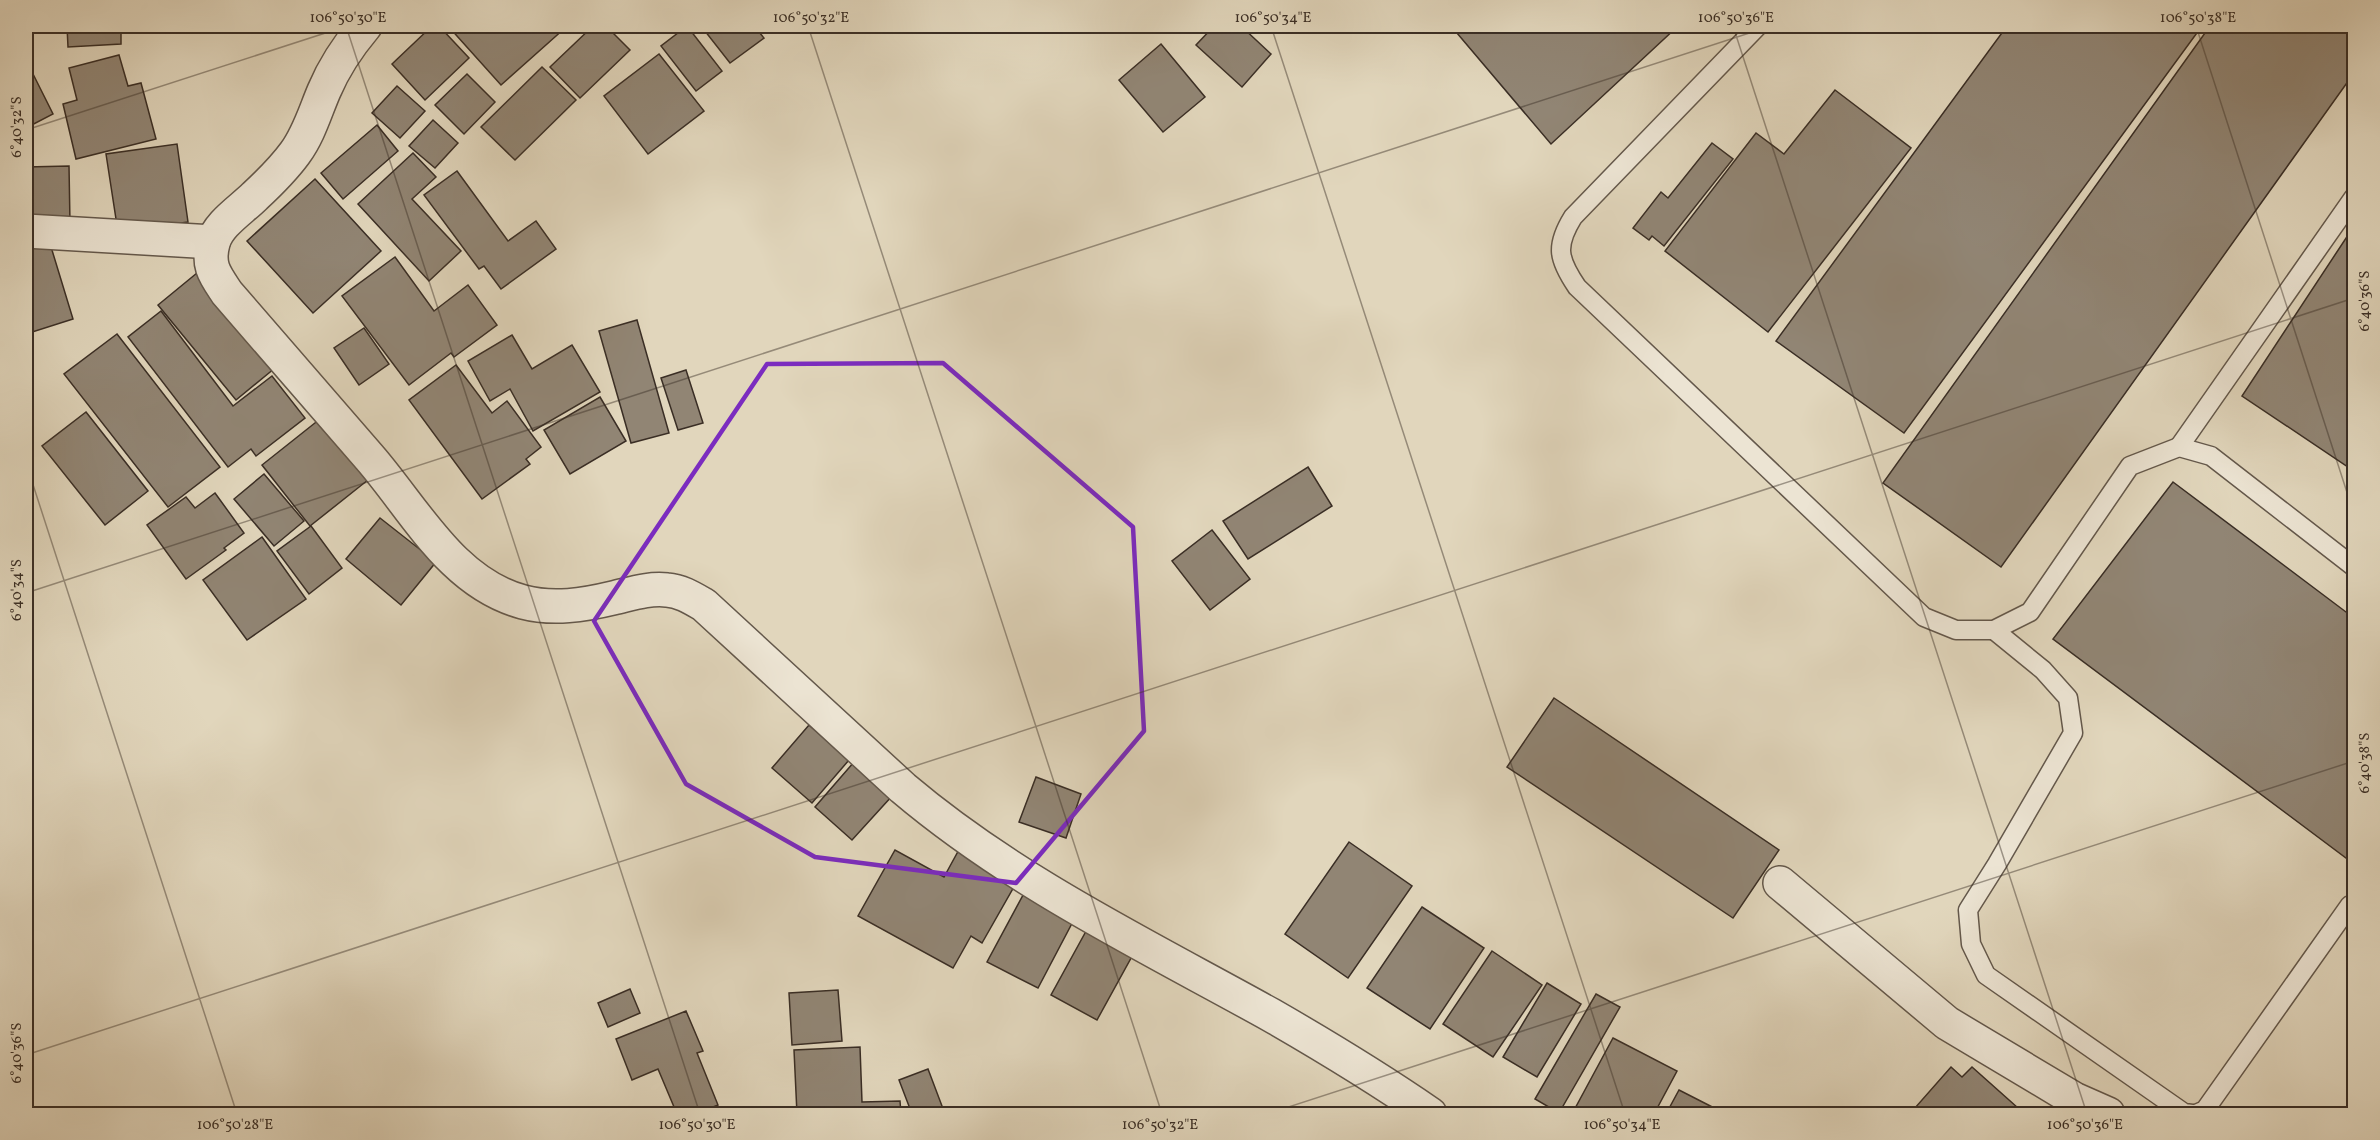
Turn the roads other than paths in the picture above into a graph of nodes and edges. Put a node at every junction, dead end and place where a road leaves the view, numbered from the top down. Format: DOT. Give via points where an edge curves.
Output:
graph roads {
  1 [pos="365,26"];
  2 [pos="1758,26"];
  3 [pos="2355,197"];
  4 [pos="26,231"];
  5 [pos="213,242"];
  6 [pos="2179,447"];
  7 [pos="2355,567"];
  8 [pos="1994,630"];
  9 [pos="1780,883"];
  10 [pos="2350,905"];
  11 [pos="1430,1114"];
  12 [pos="2108,1114"];
  13 [pos="2194,1114"];
  1 -- 5 [label="street" via="331,75 308,132 294,154 219,231"];
  2 -- 8 [label="lane" via="1573,217 1562,235 1560,254 1565,269 1576,287 1924,617 1956,630"];
  3 -- 6 [label="lane"];
  4 -- 5 [label="street"];
  5 -- 11 [label="street" via="210,261 227,293 373,461 451,558 487,587 516,600 554,606 584,604 645,590 684,593 704,605 873,761 973,842 1076,908 1273,1016"];
  6 -- 7 [label="lane" via="2211,456"];
  6 -- 8 [label="lane" via="2130,466 2030,612"];
  8 -- 13 [label="lane" via="2043,670 2068,698 2073,733 1968,910 1971,944 1986,975 2184,1113"];
  9 -- 12 [label="street" via="1947,1023 2074,1099"];
  10 -- 13 [label="lane" via="2205,1110"];
}
